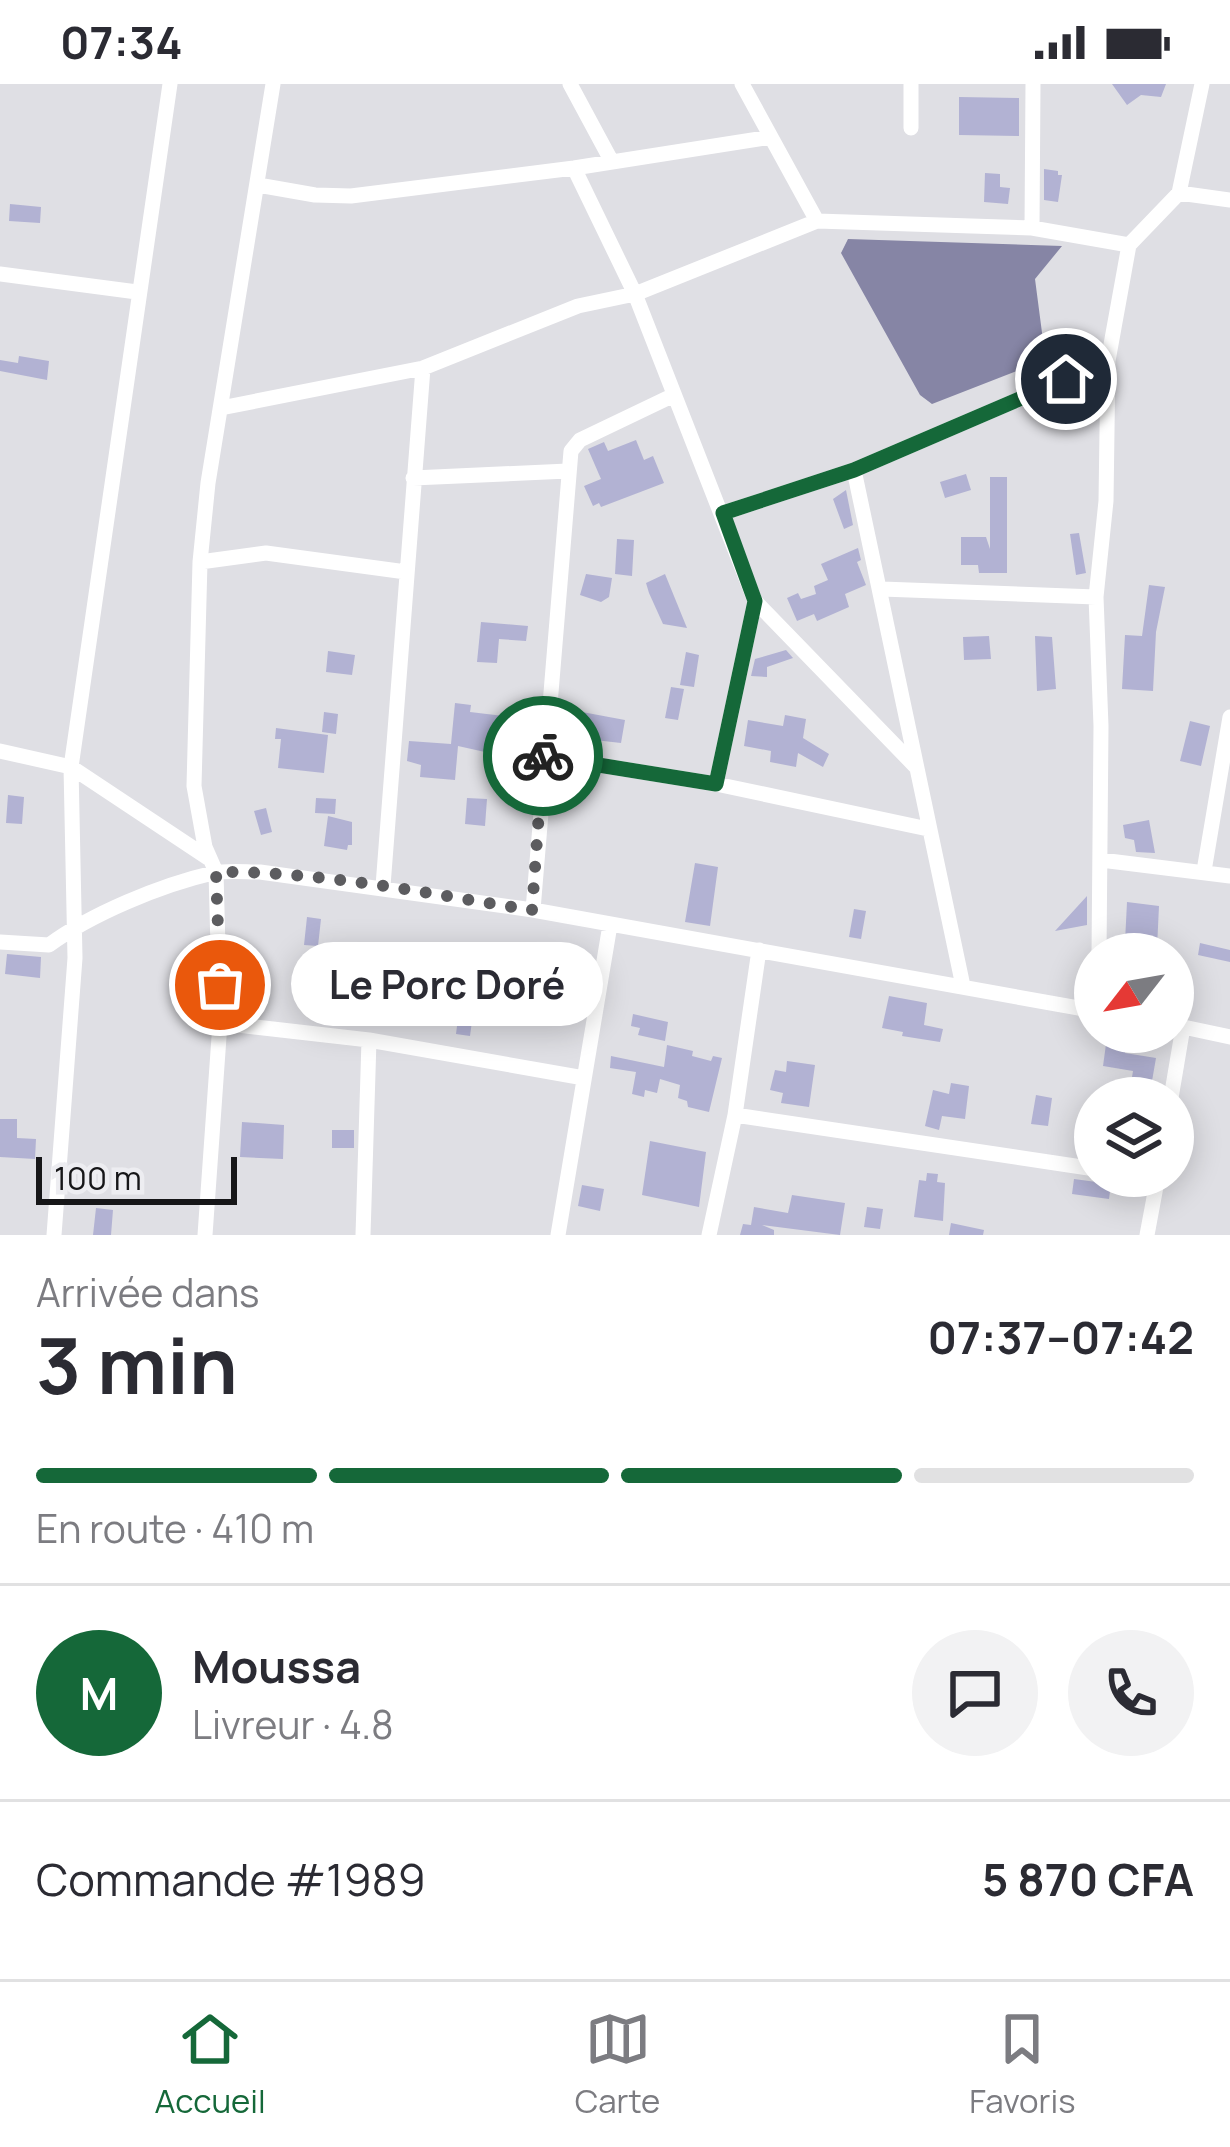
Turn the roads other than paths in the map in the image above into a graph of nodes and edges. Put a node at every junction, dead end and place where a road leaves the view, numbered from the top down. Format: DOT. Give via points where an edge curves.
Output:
graph roads {
  1 [pos="170,84"];
  2 [pos="273,84"];
  3 [pos="570,84"];
  4 [pos="742,84"];
  5 [pos="911,84"];
  6 [pos="1033,84"];
  7 [pos="1202,84"];
  8 [pos="911,128"];
  9 [pos="771,137"];
  10 [pos="612,162"];
  11 [pos="574,168"];
  12 [pos="258,184"];
  13 [pos="1179,193"];
  14 [pos="1230,200"];
  15 [pos="818,221"];
  16 [pos="1032,228"];
  17 [pos="1129,245"];
  18 [pos="0,274"];
  19 [pos="137,292"];
  20 [pos="635,294"];
  21 [pos="1108,361"];
  22 [pos="423,368"];
  23 [pos="674,395"];
  24 [pos="221,408"];
  25 [pos="854,470"];
  26 [pos="568,471"];
  27 [pos="413,478"];
  28 [pos="723,513"];
  29 [pos="200,562"];
  30 [pos="406,572"];
  31 [pos="882,590"];
  32 [pos="1096,597"];
  33 [pos="755,601"];
  34 [pos="1230,717"];
  35 [pos="0,751"];
  36 [pos="543,756"];
  37 [pos="71,767"];
  38 [pos="918,770"];
  39 [pos="716,784"];
  40 [pos="928,829"];
  41 [pos="1101,860"];
  42 [pos="213,866"];
  43 [pos="1204,872"];
  44 [pos="1230,876"];
  45 [pos="383,886"];
  46 [pos="532,910"];
  47 [pos="610,925"];
  48 [pos="72,928"];
  49 [pos="1100,933"];
  50 [pos="0,942"];
  51 [pos="759,950"];
  52 [pos="963,986"];
  53 [pos="1074,1007"];
  54 [pos="220,1023"];
  55 [pos="1194,1029"];
  56 [pos="1230,1036"];
  57 [pos="369,1040"];
  58 [pos="584,1078"];
  59 [pos="735,1115"];
  60 [pos="1074,1166"];
  61 [pos="1154,1197"];
  62 [pos="54,1235"];
  63 [pos="205,1235"];
  64 [pos="363,1235"];
  65 [pos="558,1235"];
  66 [pos="709,1235"];
  67 [pos="1147,1235"];
  1 -- 19 [label="street"];
  2 -- 12 [label="street"];
  3 -- 10 [label="street"];
  4 -- 9 [label="street"];
  5 -- 8 [label="street"];
  6 -- 16 [label="street"];
  7 -- 13 [label="street"];
  9 -- 10 [label="street"];
  9 -- 15 [label="street"];
  10 -- 11 [label="street"];
  11 -- 12 [label="street" via="351,196"];
  11 -- 20 [label="street"];
  12 -- 24 [label="street"];
  13 -- 14 [label="street"];
  13 -- 17 [label="street"];
  15 -- 16 [label="street"];
  15 -- 20 [label="street"];
  16 -- 17 [label="street"];
  17 -- 21 [label="street"];
  18 -- 19 [label="street"];
  19 -- 37 [label="street"];
  20 -- 22 [label="street" via="578,306"];
  20 -- 23 [label="street"];
  21 -- 25 [label="street"];
  21 -- 32 [label="street"];
  22 -- 24 [label="street"];
  22 -- 27 [label="street"];
  23 -- 26 [label="street" via="574,444"];
  23 -- 28 [label="street"];
  24 -- 29 [label="street"];
  25 -- 28 [label="street"];
  25 -- 31 [label="street"];
  26 -- 27 [label="street"];
  26 -- 36 [label="street"];
  27 -- 30 [label="street"];
  28 -- 33 [label="street"];
  29 -- 30 [label="street" via="266,554"];
  29 -- 42 [label="street" via="194,786"];
  30 -- 45 [label="street"];
  31 -- 32 [label="street"];
  31 -- 38 [label="street"];
  32 -- 41 [label="street"];
  33 -- 38 [label="street"];
  33 -- 39 [label="street"];
  34 -- 43 [label="street"];
  35 -- 37 [label="street"];
  36 -- 39 [label="street"];
  36 -- 46 [label="street"];
  37 -- 42 [label="street"];
  37 -- 48 [label="street"];
  38 -- 40 [label="street"];
  39 -- 40 [label="street"];
  40 -- 52 [label="street"];
  41 -- 43 [label="street"];
  41 -- 49 [label="street"];
  42 -- 45 [label="street"];
  42 -- 48 [label="street"];
  42 -- 54 [label="street"];
  43 -- 44 [label="street"];
  45 -- 46 [label="street"];
  46 -- 47 [label="street"];
  47 -- 51 [label="street"];
  47 -- 58 [label="street"];
  48 -- 50 [label="street" via="49,945"];
  48 -- 62 [label="street"];
  51 -- 52 [label="street"];
  51 -- 59 [label="street"];
  52 -- 53 [label="street"];
  54 -- 57 [label="street"];
  54 -- 63 [label="street"];
  55 -- 56 [label="street"];
  57 -- 58 [label="street"];
  57 -- 64 [label="street"];
  58 -- 65 [label="street"];
  59 -- 60 [label="street"];
  59 -- 66 [label="street"];
  61 -- 67 [label="street"];
}
